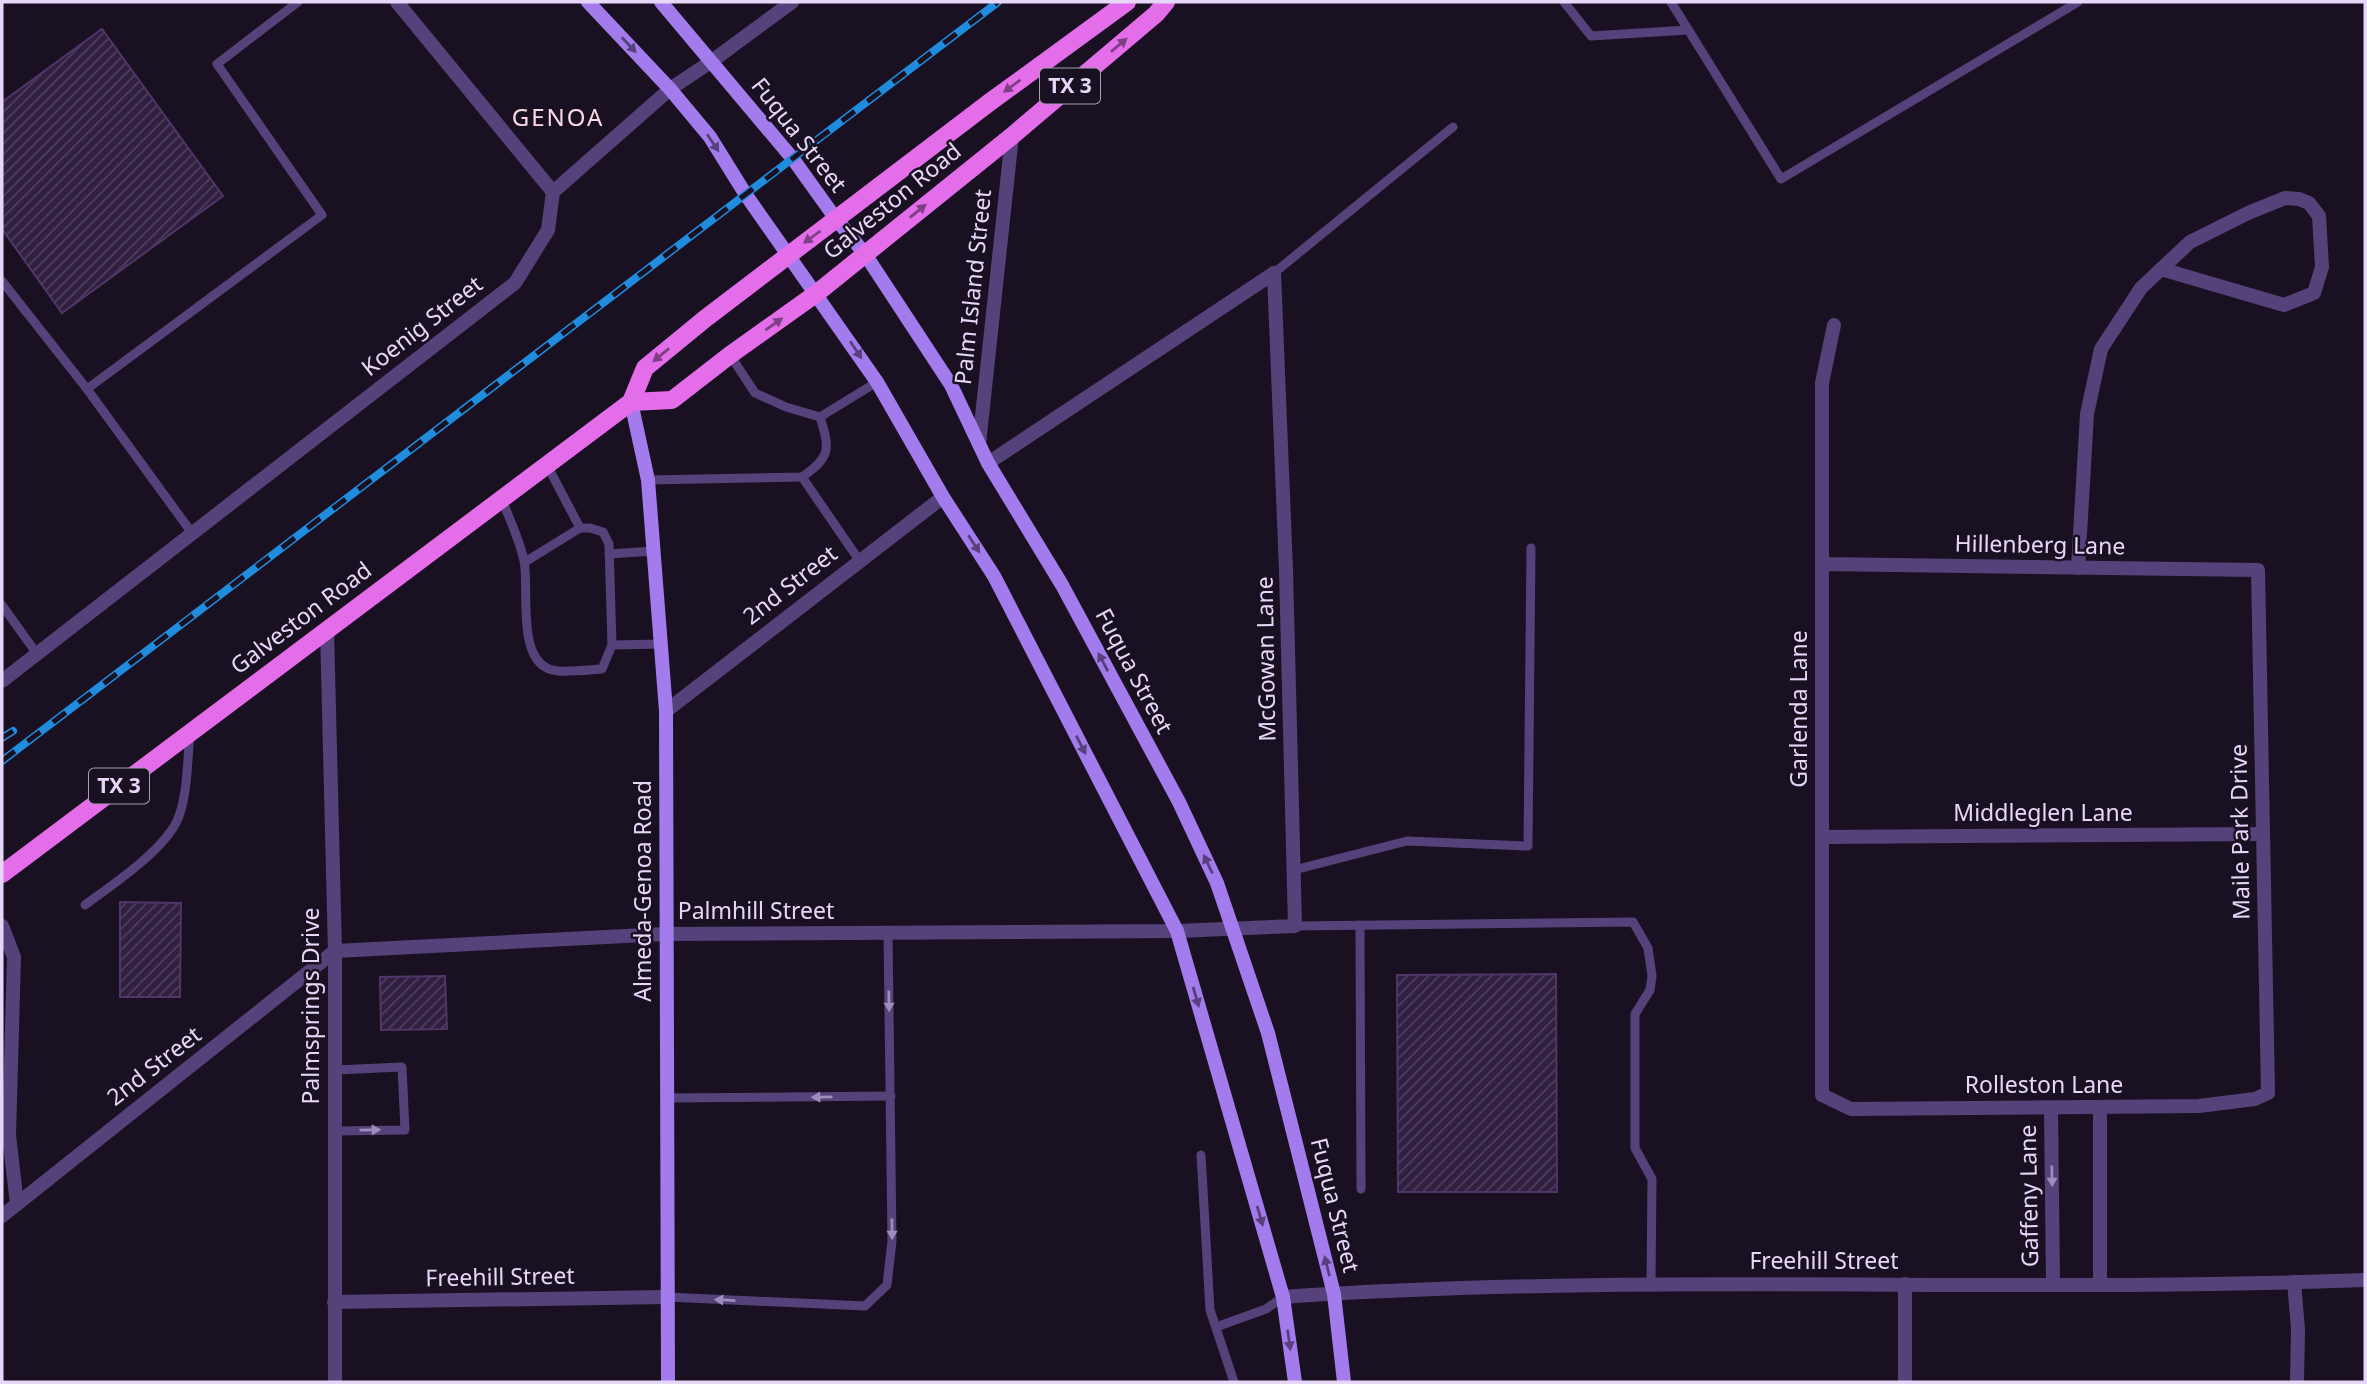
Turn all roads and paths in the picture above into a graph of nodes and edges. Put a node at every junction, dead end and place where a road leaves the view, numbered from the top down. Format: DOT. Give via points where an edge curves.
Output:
graph roads {
  1 [pos="298,2"];
  2 [pos="397,2"];
  3 [pos="588,2"];
  4 [pos="660,2"];
  5 [pos="792,2"];
  6 [pos="1127,2"];
  7 [pos="1166,2"];
  8 [pos="1564,2"];
  9 [pos="1671,2"];
  10 [pos="2078,2"];
  11 [pos="1688,30"];
  12 [pos="712,61"];
  13 [pos="670,89"];
  14 [pos="1453,127"];
  15 [pos="1012,136"];
  16 [pos="553,192"];
  17 [pos="836,219"];
  18 [pos="789,254"];
  19 [pos="865,254"];
  20 [pos="2161,269"];
  21 [pos="1273,273"];
  22 [pos="2,281"];
  23 [pos="817,293"];
  24 [pos="1834,325"];
  25 [pos="730,355"];
  26 [pos="877,382"];
  27 [pos="87,388"];
  28 [pos="631,402"];
  29 [pos="820,417"];
  30 [pos="979,444"];
  31 [pos="988,463"];
  32 [pos="547,465"];
  33 [pos="802,477"];
  34 [pos="648,480"];
  35 [pos="943,497"];
  36 [pos="502,498"];
  37 [pos="580,528"];
  38 [pos="192,533"];
  39 [pos="1531,548"];
  40 [pos="654,551"];
  41 [pos="609,554"];
  42 [pos="859,560"];
  43 [pos="525,562"];
  44 [pos="1822,564"];
  45 [pos="2078,568"];
  46 [pos="2258,570"];
  47 [pos="2,605"];
  48 [pos="327,629"];
  49 [pos="661,644"];
  50 [pos="612,645"];
  51 [pos="37,654"];
  52 [pos="2,681"];
  53 [pos="666,711"];
  54 [pos="190,733"];
  55 [pos="2263,834"];
  56 [pos="1822,837"];
  57 [pos="1294,870"];
  58 [pos="2,874"];
  59 [pos="85,905"];
  60 [pos="1360,925"];
  61 [pos="2,926"];
  62 [pos="1295,926"];
  63 [pos="1233,928"];
  64 [pos="1177,932"];
  65 [pos="888,933"];
  66 [pos="665,934"];
  67 [pos="335,951"];
  68 [pos="335,1070"];
  69 [pos="2268,1093"];
  70 [pos="1822,1095"];
  71 [pos="891,1096"];
  72 [pos="666,1098"];
  73 [pos="2100,1107"];
  74 [pos="2051,1108"];
  75 [pos="335,1131"];
  76 [pos="1201,1155"];
  77 [pos="1362,1189"];
  78 [pos="17,1204"];
  79 [pos="2,1216"];
  80 [pos="2365,1280"];
  81 [pos="2294,1282"];
  82 [pos="1651,1284"];
  83 [pos="1905,1284"];
  84 [pos="2053,1284"];
  85 [pos="2100,1284"];
  86 [pos="1334,1294"];
  87 [pos="667,1297"];
  88 [pos="1283,1297"];
  89 [pos="334,1302"];
  90 [pos="1216,1327"];
  91 [pos="335,1382"];
  92 [pos="668,1382"];
  93 [pos="1234,1382"];
  94 [pos="1295,1382"];
  95 [pos="1344,1382"];
  96 [pos="1905,1382"];
  97 [pos="2297,1382"];
  1 -- 27 [label="lane" via="217,64 322,215"];
  2 -- 16 [label="street"];
  3 -- 13 [label="main road, one-way"];
  4 -- 12 [label="main road, Fuqua Street"];
  5 -- 12 [label="street"];
  6 -- 17 [label="main road, Galveston Road / TX 3, one-way"];
  15 -- 7 [label="main road, Galveston Road / TX 3, one-way"];
  8 -- 11 [label="lane" via="1591,36"];
  9 -- 11 [label="lane"];
  10 -- 11 [label="lane" via="1782,179"];
  12 -- 13 [label="street"];
  12 -- 17 [label="main road, Fuqua Street"];
  13 -- 16 [label="street"];
  13 -- 18 [label="main road, one-way" via="710,137"];
  14 -- 21 [label="lane"];
  19 -- 15 [label="main road, Galveston Road / TX 3, one-way"];
  15 -- 30 [label="street, Palm Island Street"];
  16 -- 38 [label="street, Koenig Street" via="548,230 515,283"];
  17 -- 18 [label="main road, Galveston Road / TX 3, one-way"];
  17 -- 19 [label="main road, Fuqua Street"];
  18 -- 23 [label="main road"];
  18 -- 28 [label="main road, Galveston Road / TX 3, one-way" via="645,368"];
  19 -- 23 [label="main road, Galveston Road / TX 3"];
  19 -- 30 [label="main road, Fuqua Street" via="951,385"];
  20 -- 20 [label="street" via="2190,242 2270,203 2299,199 2319,216 2322,267 2314,293 2284,305"];
  20 -- 45 [label="street" via="2141,288 2101,349 2087,414"];
  21 -- 31 [label="street"];
  21 -- 57 [label="street, McGowan Lane"];
  22 -- 27 [label="lane"];
  25 -- 23 [label="main road, Galveston Road / TX 3, one-way"];
  23 -- 26 [label="main road, one-way"];
  24 -- 44 [label="street, Garlenda Lane" via="1822,383"];
  25 -- 28 [label="main road, Galveston Road / TX 3" via="672,400"];
  25 -- 29 [label="lane" via="755,393"];
  26 -- 29 [label="lane"];
  26 -- 35 [label="main road"];
  27 -- 38 [label="lane"];
  28 -- 32 [label="main road, Galveston Road / TX 3"];
  28 -- 34 [label="main road, Almeda-Genoa Road"];
  29 -- 33 [label="lane" via="828,442 821,464"];
  30 -- 31 [label="main road, Fuqua Street"];
  63 -- 31 [label="main road, Fuqua Street, one-way" via="1179,803 1062,585"];
  32 -- 36 [label="main road, Galveston Road / TX 3"];
  32 -- 37 [label="lane"];
  33 -- 34 [label="lane"];
  33 -- 42 [label="lane"];
  34 -- 40 [label="main road, Almeda-Genoa Road"];
  35 -- 42 [label="street, 2nd Street"];
  35 -- 64 [label="main road, one-way" via="994,576"];
  36 -- 43 [label="lane"];
  36 -- 48 [label="main road, Galveston Road / TX 3"];
  37 -- 41 [label="lane" via="603,531"];
  37 -- 43 [label="lane"];
  38 -- 51 [label="street, Koenig Street"];
  39 -- 57 [label="lane" via="1528,846 1407,841"];
  40 -- 41 [label="lane"];
  40 -- 49 [label="main road, Almeda-Genoa Road"];
  41 -- 50 [label="lane"];
  42 -- 53 [label="street, 2nd Street"];
  43 -- 50 [label="lane" via="528,638 534,655 555,671 602,669"];
  44 -- 45 [label="street, Hillenberg Lane"];
  44 -- 56 [label="street, Garlenda Lane"];
  45 -- 46 [label="street, Hillenberg Lane"];
  46 -- 55 [label="street, Maile Park Drive"];
  47 -- 51 [label="lane"];
  48 -- 54 [label="main road, Galveston Road / TX 3"];
  48 -- 67 [label="street, Palmsprings Drive"];
  49 -- 50 [label="lane"];
  49 -- 53 [label="main road, Almeda-Genoa Road"];
  51 -- 52 [label="street, Koenig Street"];
  53 -- 66 [label="main road, Almeda-Genoa Road"];
  54 -- 58 [label="main road, Galveston Road / TX 3"];
  54 -- 59 [label="lane" via="185,788 170,832 127,874"];
  55 -- 56 [label="street, Middleglen Lane"];
  55 -- 69 [label="street, Maile Park Drive"];
  56 -- 70 [label="street, Garlenda Lane"];
  57 -- 62 [label="street, McGowan Lane"];
  60 -- 62 [label="lane"];
  60 -- 77 [label="lane"];
  60 -- 82 [label="lane" via="1633,922 1648,948 1652,976 1650,990 1635,1014 1635,1148 1652,1179"];
  61 -- 78 [label="street" via="14,957 9,1135"];
  62 -- 63 [label="street"];
  63 -- 64 [label="street"];
  86 -- 63 [label="main road, Fuqua Street, one-way" via="1268,1032"];
  64 -- 65 [label="street, Palmhill Street"];
  64 -- 88 [label="main road, one-way"];
  65 -- 66 [label="street, Palmhill Street"];
  65 -- 71 [label="lane, one-way"];
  66 -- 67 [label="street, Palmhill Street"];
  66 -- 72 [label="main road, Almeda-Genoa Road"];
  67 -- 68 [label="street, Palmsprings Drive"];
  67 -- 78 [label="street, 2nd Street"];
  68 -- 75 [label="street, Palmsprings Drive"];
  75 -- 68 [label="lane, one-way" via="405,1129 402,1068"];
  69 -- 73 [label="street, Rolleston Lane" via="2256,1099 2199,1106"];
  70 -- 74 [label="street, Rolleston Lane" via="1851,1109"];
  71 -- 72 [label="lane, one-way"];
  71 -- 87 [label="lane, one-way" via="892,1241 887,1286 865,1306"];
  72 -- 87 [label="main road, Almeda-Genoa Road"];
  73 -- 74 [label="street, Rolleston Lane"];
  73 -- 85 [label="street"];
  74 -- 84 [label="street, Gaffeny Lane, one-way"];
  75 -- 89 [label="street, Palmsprings Drive"];
  76 -- 90 [label="lane" via="1210,1310"];
  78 -- 79 [label="street, 2nd Street"];
  80 -- 81 [label="street, Freehill Street"];
  81 -- 85 [label="street, Freehill Street"];
  81 -- 97 [label="street"];
  82 -- 83 [label="street, Freehill Street"];
  82 -- 86 [label="street, Freehill Street"];
  83 -- 84 [label="street, Freehill Street"];
  83 -- 96 [label="street"];
  84 -- 85 [label="street, Freehill Street"];
  86 -- 88 [label="street, Freehill Street"];
  86 -- 95 [label="main road, Fuqua Street"];
  87 -- 89 [label="street, Freehill Street"];
  87 -- 92 [label="main road, Almeda-Genoa Road"];
  88 -- 90 [label="lane" via="1266,1309"];
  88 -- 94 [label="main road, one-way"];
  89 -- 91 [label="street, Palmsprings Drive"];
  90 -- 93 [label="lane"];
}
